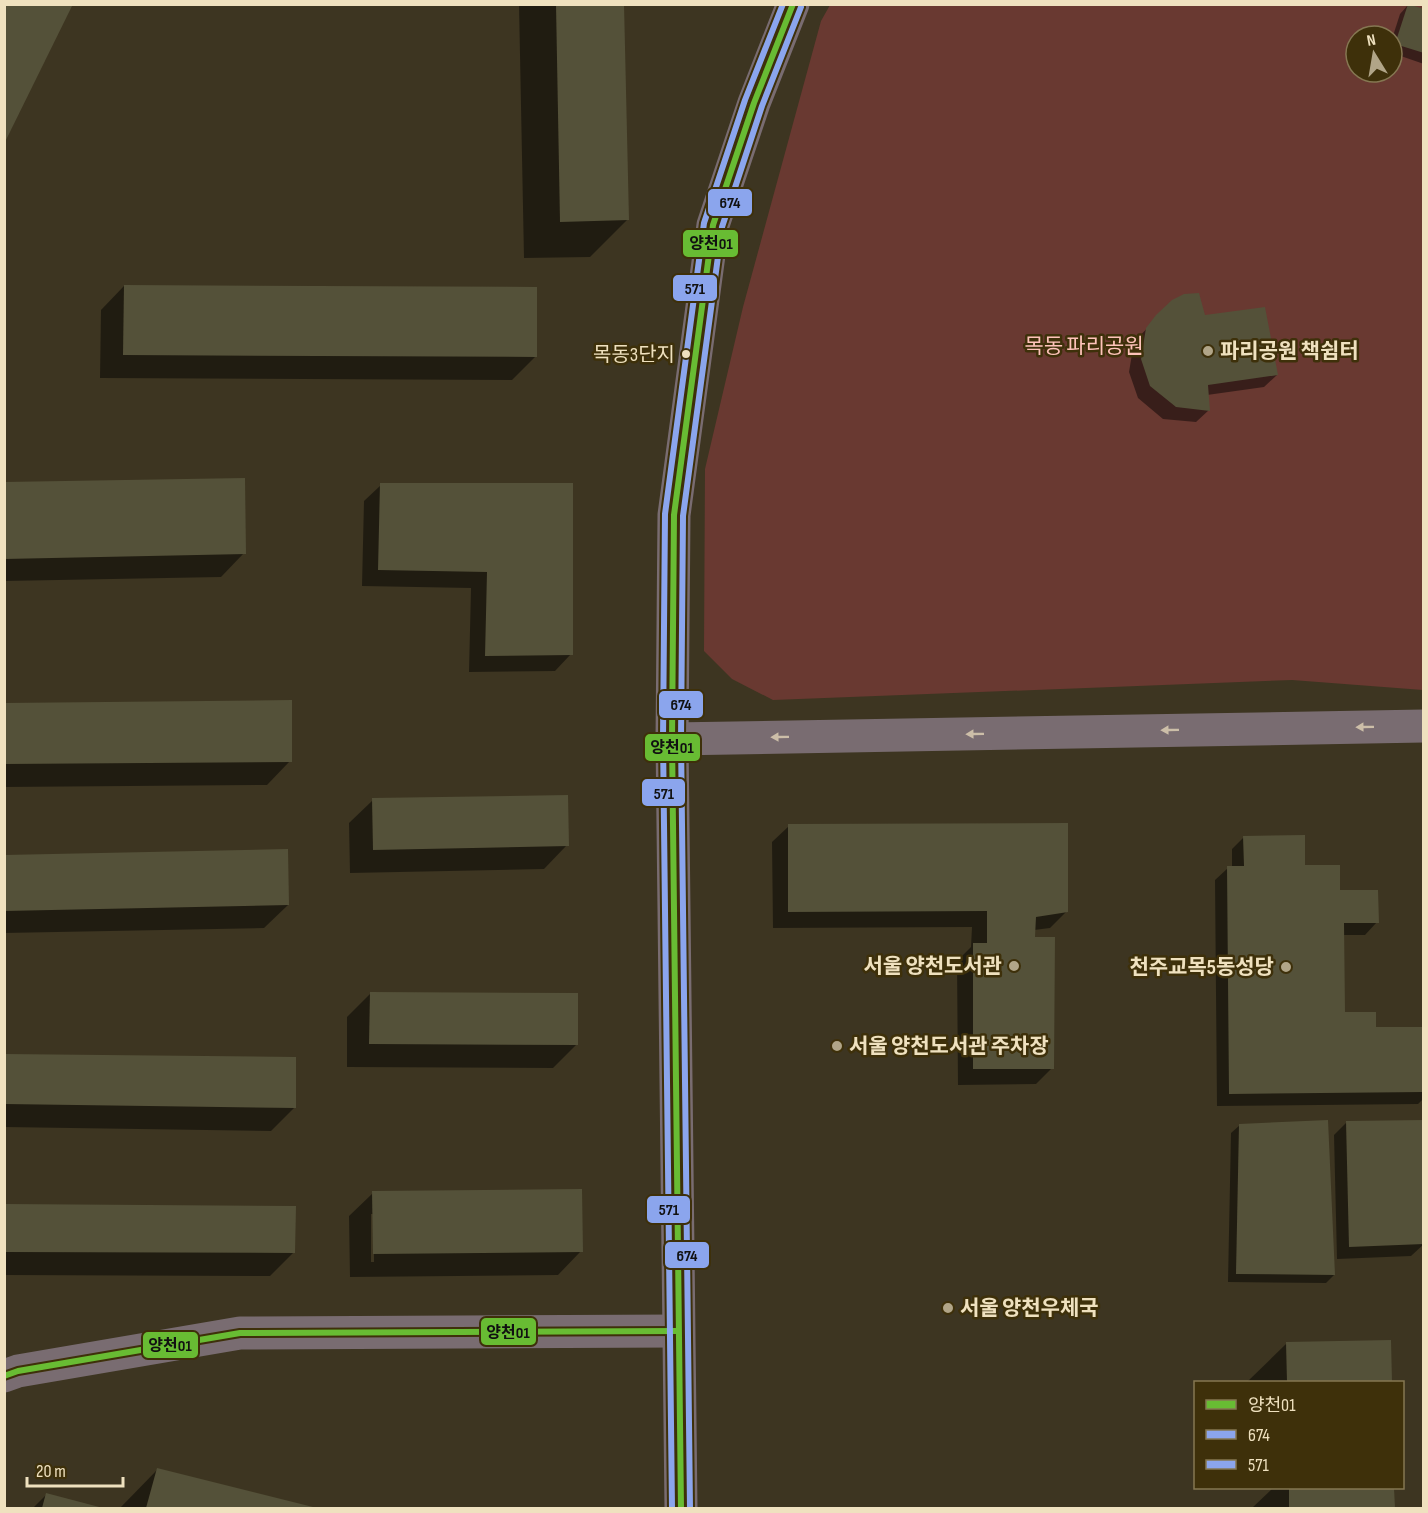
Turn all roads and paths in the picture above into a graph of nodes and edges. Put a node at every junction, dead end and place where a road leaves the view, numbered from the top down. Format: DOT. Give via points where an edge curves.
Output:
graph roads {
  1 [pos="793,4"];
  2 [pos="1424,726"];
  3 [pos="672,739"];
  4 [pos="678,1331"];
  5 [pos="4,1376"];
  6 [pos="681,1509"];
  1 -- 3 [label="main road" via="712,225 674,515"];
  2 -- 3 [label="main road, one-way"];
  3 -- 4 [label="main road"];
  4 -- 5 [label="main road" via="240,1333"];
  4 -- 6 [label="main road"];
}
